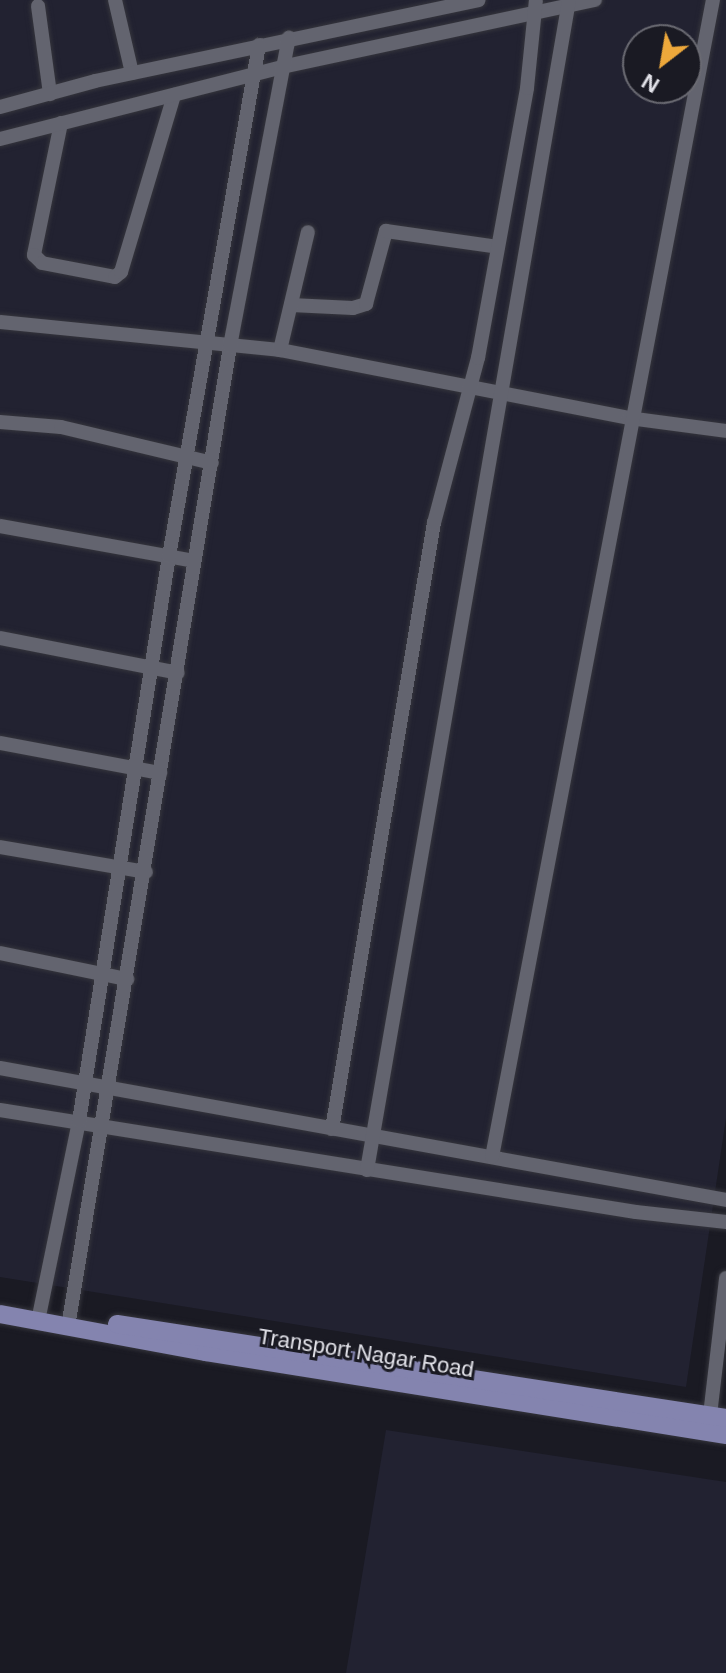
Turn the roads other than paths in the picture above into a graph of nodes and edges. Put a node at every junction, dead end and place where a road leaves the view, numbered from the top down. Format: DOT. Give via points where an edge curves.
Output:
graph roads {
  1 [pos="115,0"];
  2 [pos="479,0"];
  3 [pos="595,0"];
  4 [pos="713,0"];
  5 [pos="568,3"];
  6 [pos="38,6"];
  7 [pos="535,6"];
  8 [pos="289,38"];
  9 [pos="259,45"];
  10 [pos="282,67"];
  11 [pos="132,73"];
  12 [pos="253,75"];
  13 [pos="50,94"];
  14 [pos="174,95"];
  15 [pos="0,107"];
  16 [pos="61,123"];
  17 [pos="0,139"];
  18 [pos="308,232"];
  19 [pos="498,247"];
  20 [pos="291,305"];
  21 [pos="0,322"];
  22 [pos="205,343"];
  23 [pos="230,346"];
  24 [pos="280,350"];
  25 [pos="467,386"];
  26 [pos="505,394"];
  27 [pos="629,418"];
  28 [pos="0,422"];
  29 [pos="726,431"];
  30 [pos="186,458"];
  31 [pos="212,463"];
  32 [pos="0,526"];
  33 [pos="169,556"];
  34 [pos="194,561"];
  35 [pos="0,638"];
  36 [pos="153,668"];
  37 [pos="178,673"];
  38 [pos="0,743"];
  39 [pos="137,768"];
  40 [pos="160,773"];
  41 [pos="0,847"];
  42 [pos="119,867"];
  43 [pos="146,872"];
  44 [pos="0,953"];
  45 [pos="104,974"];
  46 [pos="127,979"];
  47 [pos="0,1068"];
  48 [pos="85,1086"];
  49 [pos="105,1090"];
  50 [pos="0,1110"];
  51 [pos="79,1121"];
  52 [pos="100,1125"];
  53 [pos="332,1129"];
  54 [pos="374,1135"];
  55 [pos="492,1157"];
  56 [pos="367,1170"];
  57 [pos="726,1200"];
  58 [pos="726,1222"];
  59 [pos="726,1278"];
  60 [pos="0,1302"];
  61 [pos="0,1314"];
  62 [pos="40,1316"];
  63 [pos="68,1322"];
  64 [pos="718,1416"];
  65 [pos="726,1435"];
  1 -- 11 [label="street"];
  2 -- 8 [label="street"];
  3 -- 5 [label="street"];
  4 -- 27 [label="street"];
  5 -- 7 [label="street"];
  5 -- 26 [label="street"];
  6 -- 13 [label="street"];
  7 -- 10 [label="street"];
  7 -- 19 [label="street" via="527,88"];
  8 -- 9 [label="street"];
  8 -- 10 [label="street"];
  9 -- 11 [label="street"];
  9 -- 12 [label="street"];
  10 -- 12 [label="street"];
  10 -- 23 [label="street"];
  11 -- 13 [label="street"];
  12 -- 14 [label="street"];
  12 -- 22 [label="street"];
  13 -- 15 [label="street"];
  14 -- 16 [label="street"];
  14 -- 16 [label="street" via="135,210 121,272 115,277 42,263 34,255"];
  16 -- 17 [label="street"];
  18 -- 20 [label="street"];
  19 -- 20 [label="street" via="386,231 366,304"];
  19 -- 25 [label="street" via="478,358"];
  20 -- 24 [label="street"];
  21 -- 22 [label="street"];
  22 -- 23 [label="street"];
  22 -- 30 [label="street"];
  23 -- 24 [label="street"];
  23 -- 31 [label="street"];
  24 -- 25 [label="street"];
  25 -- 26 [label="street"];
  25 -- 53 [label="street" via="434,523"];
  26 -- 27 [label="street"];
  26 -- 54 [label="street"];
  27 -- 29 [label="street"];
  27 -- 55 [label="street"];
  28 -- 30 [label="street" via="61,427"];
  30 -- 31 [label="street"];
  30 -- 33 [label="street"];
  31 -- 34 [label="street"];
  32 -- 33 [label="street"];
  33 -- 34 [label="street"];
  33 -- 36 [label="street"];
  34 -- 37 [label="street"];
  35 -- 36 [label="street"];
  36 -- 37 [label="street"];
  36 -- 39 [label="street"];
  37 -- 40 [label="street"];
  38 -- 39 [label="street"];
  39 -- 40 [label="street"];
  39 -- 42 [label="street"];
  40 -- 43 [label="street"];
  41 -- 42 [label="street"];
  42 -- 43 [label="street"];
  42 -- 45 [label="street"];
  43 -- 46 [label="street"];
  44 -- 45 [label="street"];
  45 -- 46 [label="street"];
  45 -- 48 [label="street"];
  46 -- 49 [label="street"];
  47 -- 48 [label="street"];
  48 -- 49 [label="street"];
  48 -- 51 [label="street"];
  49 -- 52 [label="street"];
  49 -- 53 [label="street"];
  50 -- 51 [label="street"];
  51 -- 52 [label="street"];
  51 -- 62 [label="street"];
  52 -- 56 [label="street"];
  52 -- 63 [label="street"];
  53 -- 54 [label="street"];
  54 -- 55 [label="street"];
  54 -- 56 [label="street"];
  55 -- 57 [label="street"];
  56 -- 58 [label="street"];
  59 -- 64 [label="street"];
  60 -- 62 [label="main road, Transport Nagar Road"];
  61 -- 62 [label="main road, Transport Nagar Road"];
  62 -- 63 [label="main road, Transport Nagar Road"];
  63 -- 64 [label="main road, Transport Nagar Road"];
  63 -- 65 [label="main road, Transport Nagar Road"];
}
